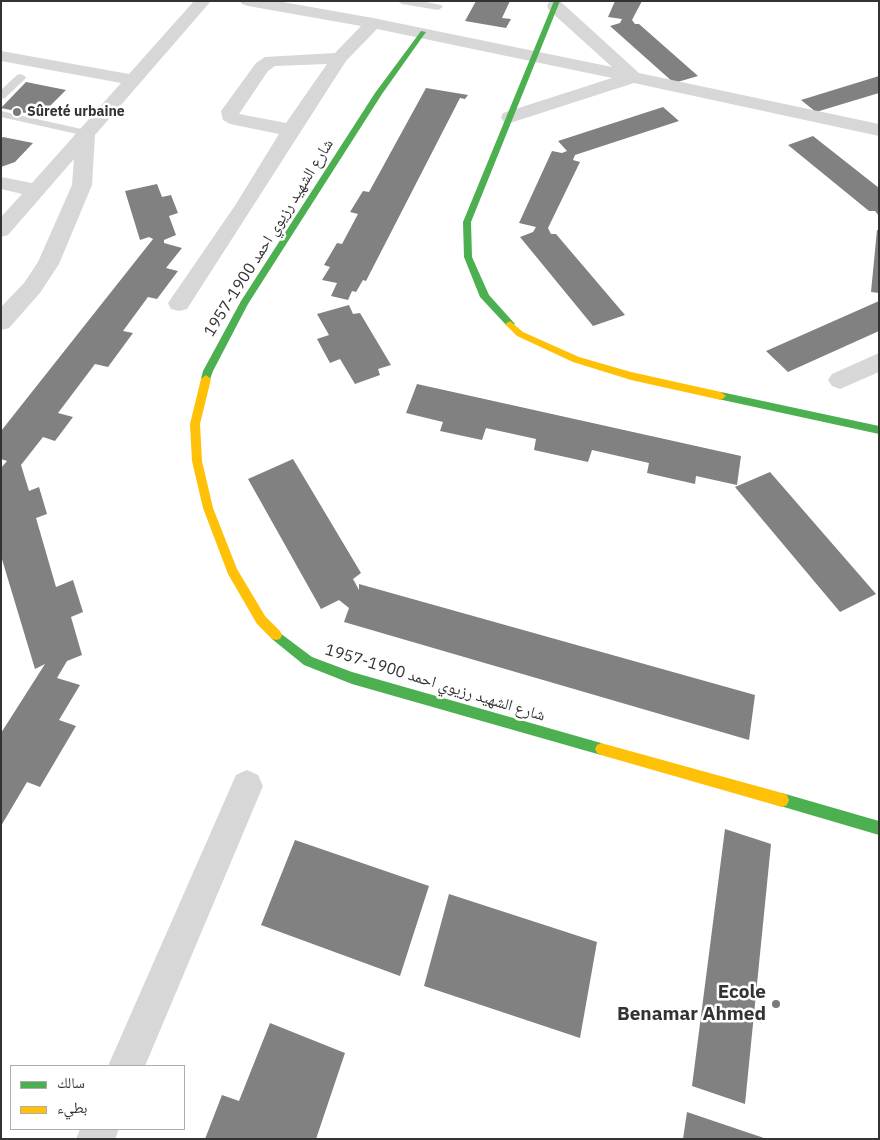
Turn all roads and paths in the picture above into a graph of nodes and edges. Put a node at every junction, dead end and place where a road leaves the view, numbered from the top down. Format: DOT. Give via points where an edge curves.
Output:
graph roads {
  1 [pos="203,1"];
  2 [pos="248,1"];
  3 [pos="402,1"];
  4 [pos="556,4"];
  5 [pos="438,7"];
  6 [pos="372,23"];
  7 [pos="423,32"];
  8 [pos="1,56"];
  9 [pos="534,56"];
  10 [pos="340,58"];
  11 [pos="21,77"];
  12 [pos="633,77"];
  13 [pos="133,80"];
  14 [pos="1,96"];
  15 [pos="879,112"];
  16 [pos="1,114"];
  17 [pos="510,116"];
  18 [pos="847,123"];
  19 [pos="291,130"];
  20 [pos="879,130"];
  21 [pos="86,133"];
  22 [pos="879,147"];
  23 [pos="1,183"];
  24 [pos="36,190"];
  25 [pos="1,230"];
  26 [pos="179,302"];
  27 [pos="1,322"];
  28 [pos="879,362"];
  29 [pos="840,380"];
  30 [pos="879,430"];
  31 [pos="247,786"];
  32 [pos="879,828"];
  33 [pos="126,1065"];
  1 -- 13 [label="street"];
  2 -- 6 [label="street"];
  3 -- 5 [label="lane"];
  4 -- 9 [label="street"];
  4 -- 12 [label="street"];
  6 -- 7 [label="street"];
  6 -- 10 [label="street"];
  7 -- 9 [label="street"];
  7 -- 32 [label="street, شارع الشهيد رزيوي احمد 1900-1957" via="244,303 208,371 195,424 197,461 208,508 232,571 246,596 261,620 284,643 308,661 352,678"];
  8 -- 13 [label="street"];
  9 -- 12 [label="street"];
  9 -- 17 [label="street"];
  10 -- 19 [label="street"];
  10 -- 19 [label="street" via="270,61 230,111 230,116 237,120"];
  11 -- 14 [label="lane"];
  12 -- 17 [label="street"];
  12 -- 18 [label="street"];
  13 -- 21 [label="street"];
  15 -- 18 [label="street"];
  16 -- 21 [label="lane"];
  17 -- 30 [label="street" via="468,222 468,257 485,297 520,334 576,360 631,376"];
  18 -- 20 [label="street"];
  18 -- 22 [label="street"];
  19 -- 26 [label="street" via="244,207"];
  21 -- 24 [label="street"];
  21 -- 27 [label="street" via="82,185 61,237 32,288"];
  23 -- 24 [label="street"];
  24 -- 25 [label="street"];
  28 -- 29 [label="street"];
  31 -- 33 [label="street"];
}
